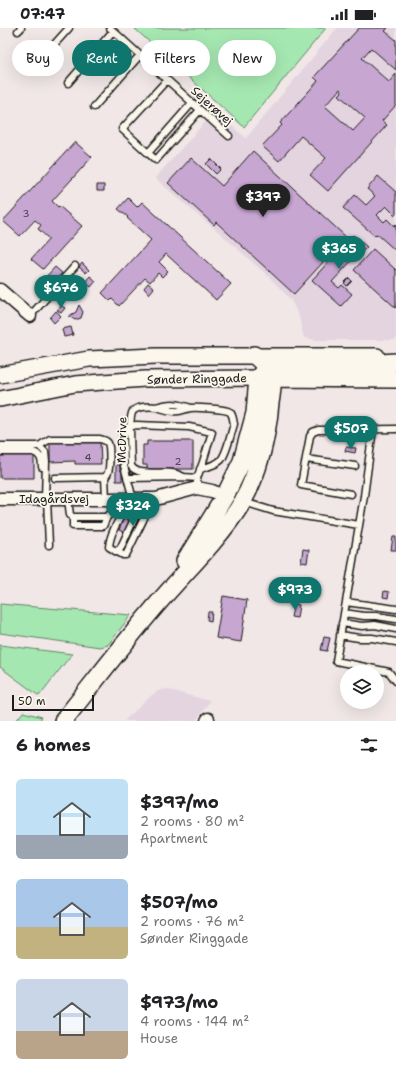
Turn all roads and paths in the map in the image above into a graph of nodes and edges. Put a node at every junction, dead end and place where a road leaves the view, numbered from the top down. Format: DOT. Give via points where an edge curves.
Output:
graph roads {
  1 [pos="69,28"];
  2 [pos="112,30"];
  3 [pos="58,40"];
  4 [pos="140,55"];
  5 [pos="163,76"];
  6 [pos="167,80"];
  7 [pos="68,83"];
  8 [pos="192,102"];
  9 [pos="94,107"];
  10 [pos="200,110"];
  11 [pos="229,136"];
  12 [pos="148,153"];
  13 [pos="75,266"];
  14 [pos="0,290"];
  15 [pos="30,316"];
  16 [pos="254,355"];
  17 [pos="396,356"];
  18 [pos="396,362"];
  19 [pos="0,375"];
  20 [pos="266,375"];
  21 [pos="396,379"];
  22 [pos="0,399"];
  23 [pos="131,427"];
  24 [pos="373,429"];
  25 [pos="396,429"];
  26 [pos="0,446"];
  27 [pos="39,446"];
  28 [pos="0,452"];
  29 [pos="306,459"];
  30 [pos="355,466"];
  31 [pos="104,477"];
  32 [pos="184,477"];
  33 [pos="198,477"];
  34 [pos="55,478"];
  35 [pos="128,478"];
  36 [pos="351,494"];
  37 [pos="46,496"];
  38 [pos="0,499"];
  39 [pos="68,499"];
  40 [pos="110,499"];
  41 [pos="234,499"];
  42 [pos="140,502"];
  43 [pos="73,517"];
  44 [pos="107,517"];
  45 [pos="359,525"];
  46 [pos="49,546"];
  47 [pos="346,602"];
  48 [pos="396,609"];
  49 [pos="344,613"];
  50 [pos="396,619"];
  51 [pos="342,623"];
  52 [pos="396,629"];
  53 [pos="340,635"];
  54 [pos="396,642"];
  55 [pos="396,681"];
  56 [pos="63,721"];
  1 -- 3 [label="lane"];
  2 -- 4 [label="lane, Sejerøvej"];
  2 -- 7 [label="lane"];
  4 -- 9 [label="lane"];
  5 -- 6 [label="lane, Sejerøvej"];
  6 -- 8 [label="lane, Sejerøvej"];
  6 -- 12 [label="lane" via="122,129"];
  8 -- 10 [label="lane, Sejerøvej"];
  8 -- 12 [label="lane"];
  10 -- 11 [label="lane, Sejerøvej"];
  10 -- 12 [label="lane" via="156,160"];
  13 -- 15 [label="lane"];
  14 -- 15 [label="street"];
  16 -- 17 [label="street, Sønder Ringgade"];
  16 -- 19 [label="street, Sønder Ringgade" via="89,359"];
  16 -- 20 [label="main road" via="260,360"];
  18 -- 20 [label="main road" via="280,366"];
  20 -- 21 [label="main road, Sønder Ringgade"];
  20 -- 22 [label="street, Sønder Ringgade" via="74,384"];
  20 -- 41 [label="main road" via="268,423 263,448 256,473"];
  23 -- 32 [label="lane, McDrive" via="130,466 133,470 173,473"];
  23 -- 33 [label="lane" via="189,427 212,432"];
  23 -- 33 [label="lane, McDrive" via="131,415 140,407 156,407 178,412 191,408 223,409 230,412 234,424 225,451 221,459"];
  23 -- 35 [label="lane" via="123,436 124,466"];
  24 -- 25 [label="lane"];
  24 -- 29 [label="lane" via="313,432"];
  24 -- 45 [label="lane"];
  26 -- 27 [label="lane"];
  27 -- 31 [label="lane" via="50,438 104,440 109,446 109,466"];
  27 -- 37 [label="lane" via="45,452"];
  28 -- 37 [label="lane" via="39,454 42,461 42,486"];
  29 -- 30 [label="lane"];
  29 -- 36 [label="lane" via="301,485"];
  31 -- 34 [label="lane"];
  31 -- 40 [label="lane"];
  32 -- 33 [label="lane"];
  32 -- 35 [label="lane"];
  33 -- 41 [label="street, Idagårdsvej" via="212,491"];
  33 -- 42 [label="street, Idagårdsvej" via="160,498"];
  35 -- 42 [label="lane"];
  37 -- 38 [label="street, Idagårdsvej"];
  37 -- 39 [label="street, Idagårdsvej"];
  37 -- 46 [label="lane"];
  39 -- 40 [label="street, Idagårdsvej"];
  39 -- 43 [label="lane" via="70,515"];
  40 -- 42 [label="street, Idagårdsvej"];
  40 -- 44 [label="lane" via="111,513"];
  41 -- 45 [label="lane" via="273,511"];
  41 -- 56 [label="main road" via="225,528 160,601"];
  42 -- 42 [label="lane" via="122,514 109,541 109,547 123,555 126,554 144,518"];
  43 -- 44 [label="lane"];
  43 -- 44 [label="lane" via="73,526 103,526"];
  45 -- 47 [label="lane"];
  47 -- 48 [label="lane"];
  47 -- 49 [label="lane"];
  49 -- 50 [label="lane"];
  49 -- 51 [label="lane"];
  51 -- 52 [label="lane"];
  51 -- 53 [label="lane"];
  53 -- 54 [label="lane"];
  53 -- 55 [label="lane" via="336,661 389,672"];
}
